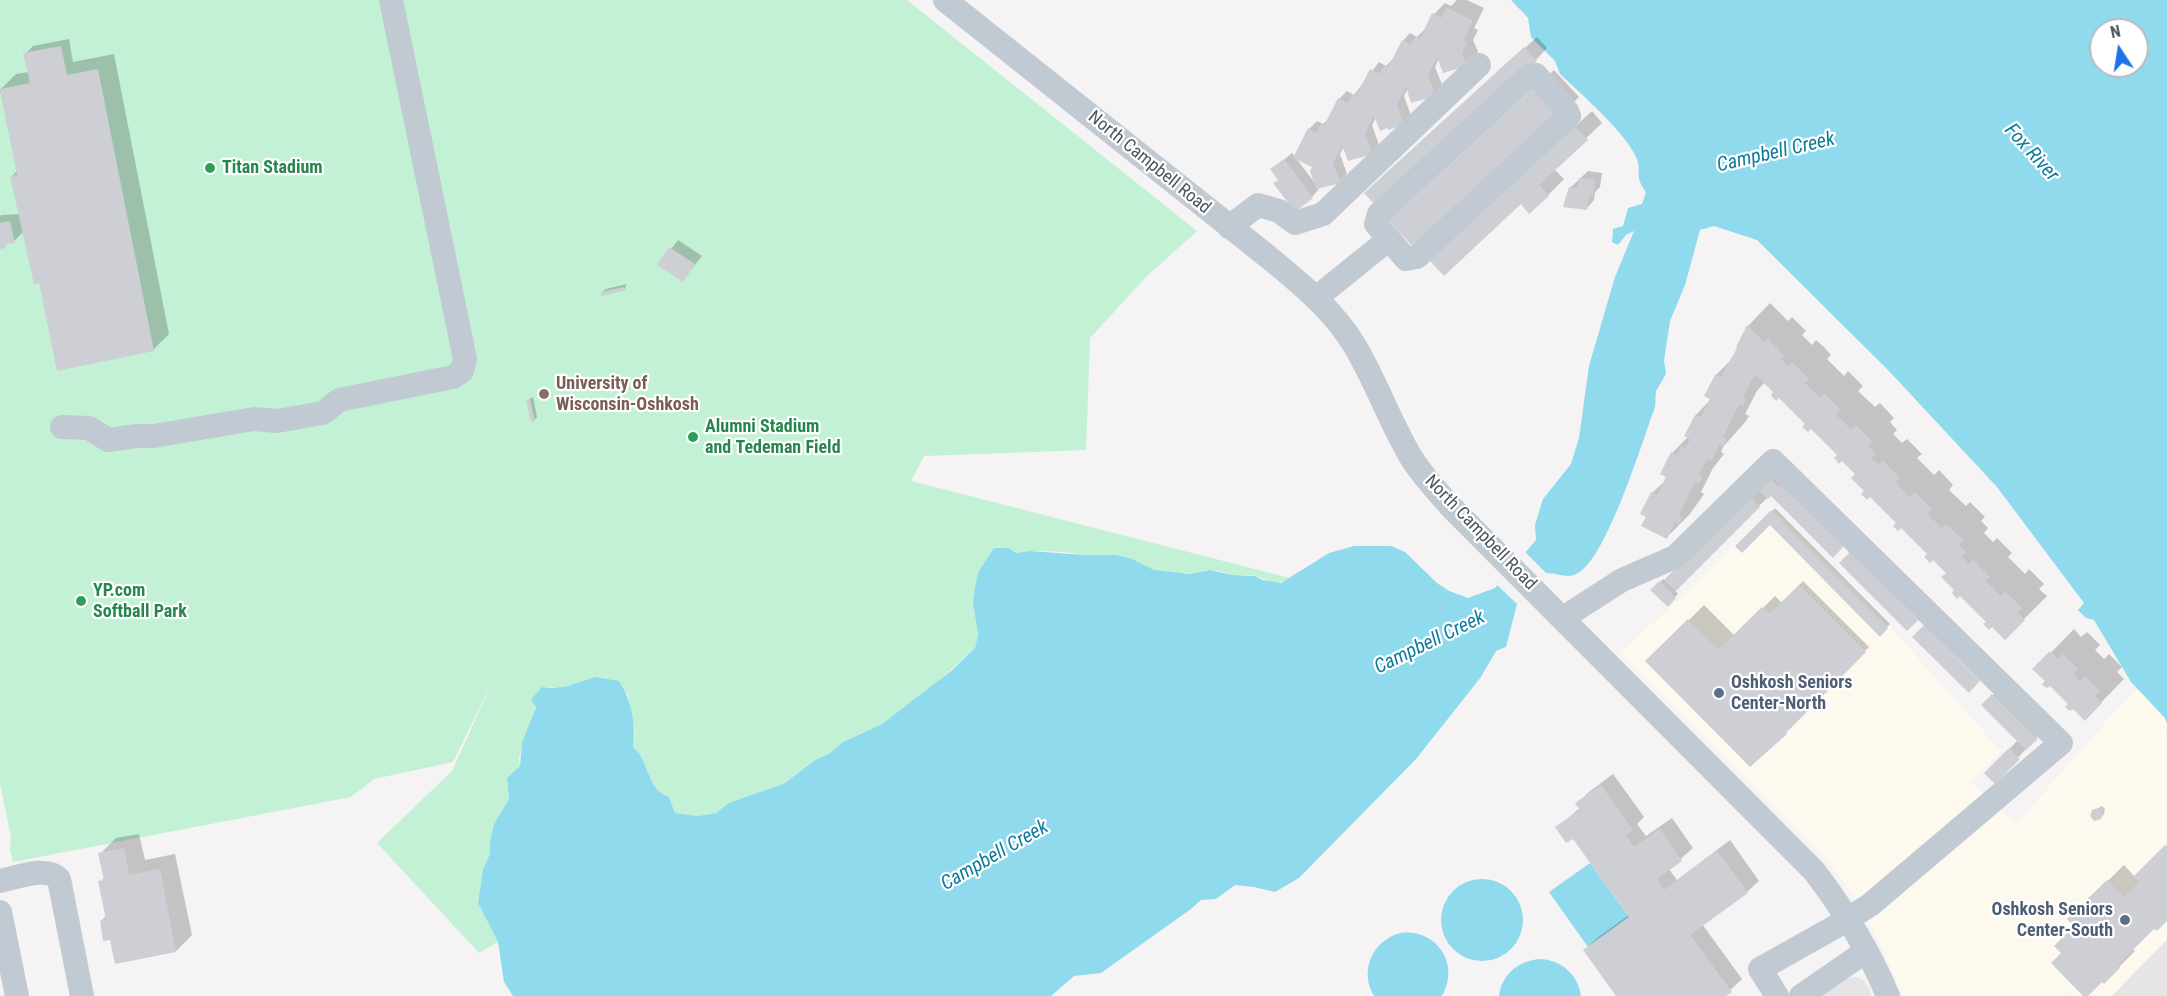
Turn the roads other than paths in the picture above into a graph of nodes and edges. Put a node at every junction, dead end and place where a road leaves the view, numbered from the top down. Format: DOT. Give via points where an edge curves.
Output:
graph roads {
  1 [pos="391,0"];
  2 [pos="945,0"];
  3 [pos="1479,65"];
  4 [pos="1229,226"];
  5 [pos="1389,239"];
  6 [pos="1316,298"];
  7 [pos="62,427"];
  8 [pos="1563,618"];
  9 [pos="0,881"];
  10 [pos="0,912"];
  11 [pos="1849,919"];
  12 [pos="1866,951"];
  13 [pos="1806,995"];
  14 [pos="17,996"];
  15 [pos="82,996"];
  16 [pos="1777,996"];
  17 [pos="1888,996"];
  1 -- 7 [label="street" via="465,359 462,371 453,377 339,400 323,413 277,422 254,418 108,440 89,428"];
  2 -- 4 [label="street, North Campbell Road"];
  3 -- 4 [label="street" via="1323,213 1295,223 1279,211 1258,205"];
  4 -- 6 [label="street, North Campbell Road"];
  5 -- 5 [label="street" via="1376,224 1379,214 1529,76 1536,75 1569,116 1417,257 1406,259"];
  5 -- 6 [label="street"];
  6 -- 8 [label="street, North Campbell Road" via="1356,348 1413,460 1450,506"];
  8 -- 11 [label="street, North Campbell Road" via="1801,857"];
  8 -- 11 [label="street" via="1622,580 1675,556 1773,461 2061,743"];
  9 -- 15 [label="street" via="48,873 59,879"];
  10 -- 14 [label="street"];
  11 -- 12 [label="street, North Campbell Road"];
  11 -- 16 [label="street" via="1760,969"];
  12 -- 13 [label="street"];
  12 -- 17 [label="street, North Campbell Road"];
}
